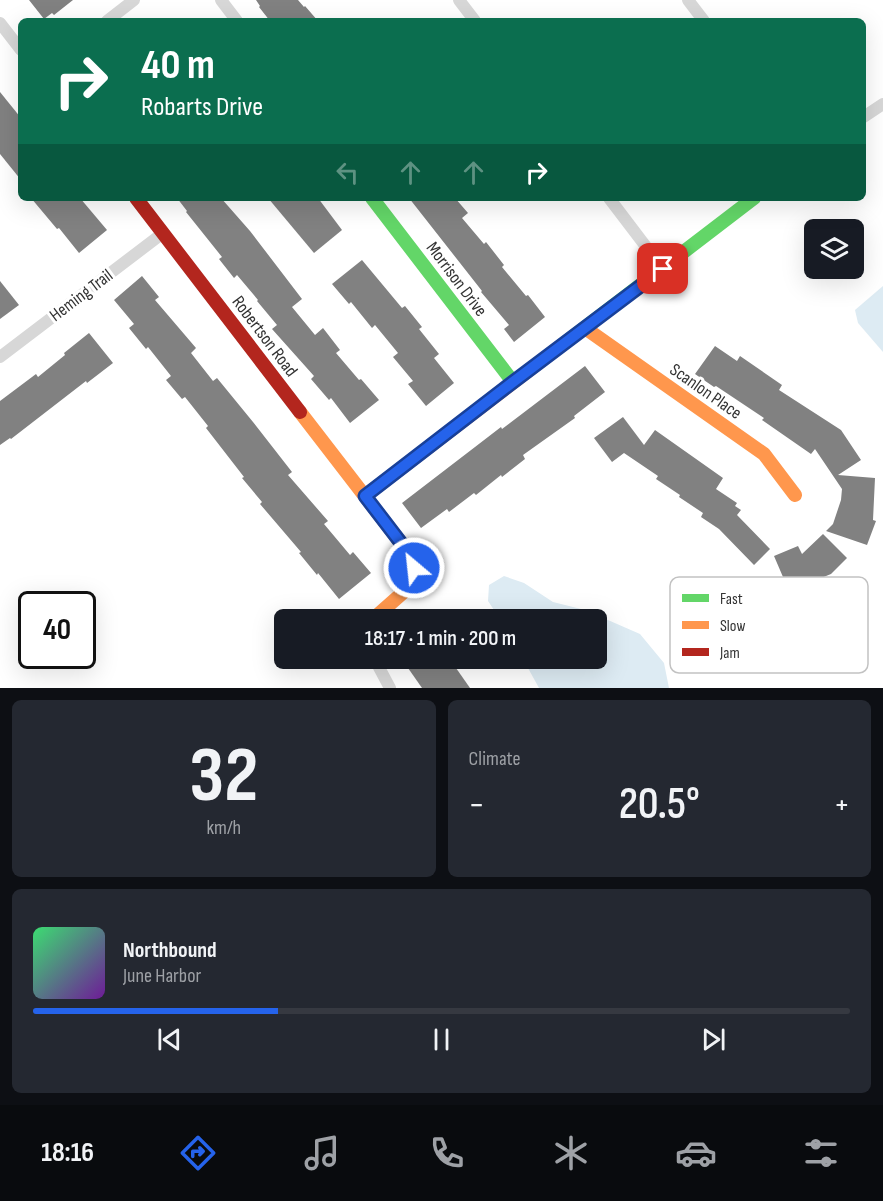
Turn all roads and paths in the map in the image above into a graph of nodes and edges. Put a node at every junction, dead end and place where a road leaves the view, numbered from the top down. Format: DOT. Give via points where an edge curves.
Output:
graph roads {
  1 [pos="134,0"];
  2 [pos="221,0"];
  3 [pos="459,0"];
  4 [pos="688,0"];
  5 [pos="110,18"];
  6 [pos="235,18"];
  7 [pos="473,18"];
  8 [pos="702,18"];
  9 [pos="0,23"];
  10 [pos="18,46"];
  11 [pos="883,104"];
  12 [pos="866,115"];
  13 [pos="138,201"];
  14 [pos="374,201"];
  15 [pos="611,201"];
  16 [pos="750,201"];
  17 [pos="163,233"];
  18 [pos="663,269"];
  19 [pos="585,328"];
  20 [pos="0,357"];
  21 [pos="513,382"];
  22 [pos="795,495"];
  23 [pos="365,496"];
  24 [pos="384,609"];
  25 [pos="380,669"];
  26 [pos="390,688"];
  1 -- 5 [label="street"];
  2 -- 6 [label="street"];
  3 -- 7 [label="street"];
  4 -- 8 [label="street"];
  9 -- 10 [label="street"];
  11 -- 12 [label="street"];
  13 -- 17 [label="street, Robertson Road"];
  14 -- 21 [label="street, Morrison Drive"];
  15 -- 18 [label="street"];
  16 -- 18 [label="street"];
  17 -- 20 [label="street, Heming Trail"];
  17 -- 23 [label="street, Robertson Road"];
  18 -- 19 [label="street"];
  19 -- 21 [label="street"];
  19 -- 22 [label="street, Scanlon Place" via="764,454"];
  21 -- 23 [label="street"];
  23 -- 24 [label="street, Robertson Road" via="411,556 414,568 407,589"];
  25 -- 26 [label="street"];
}
